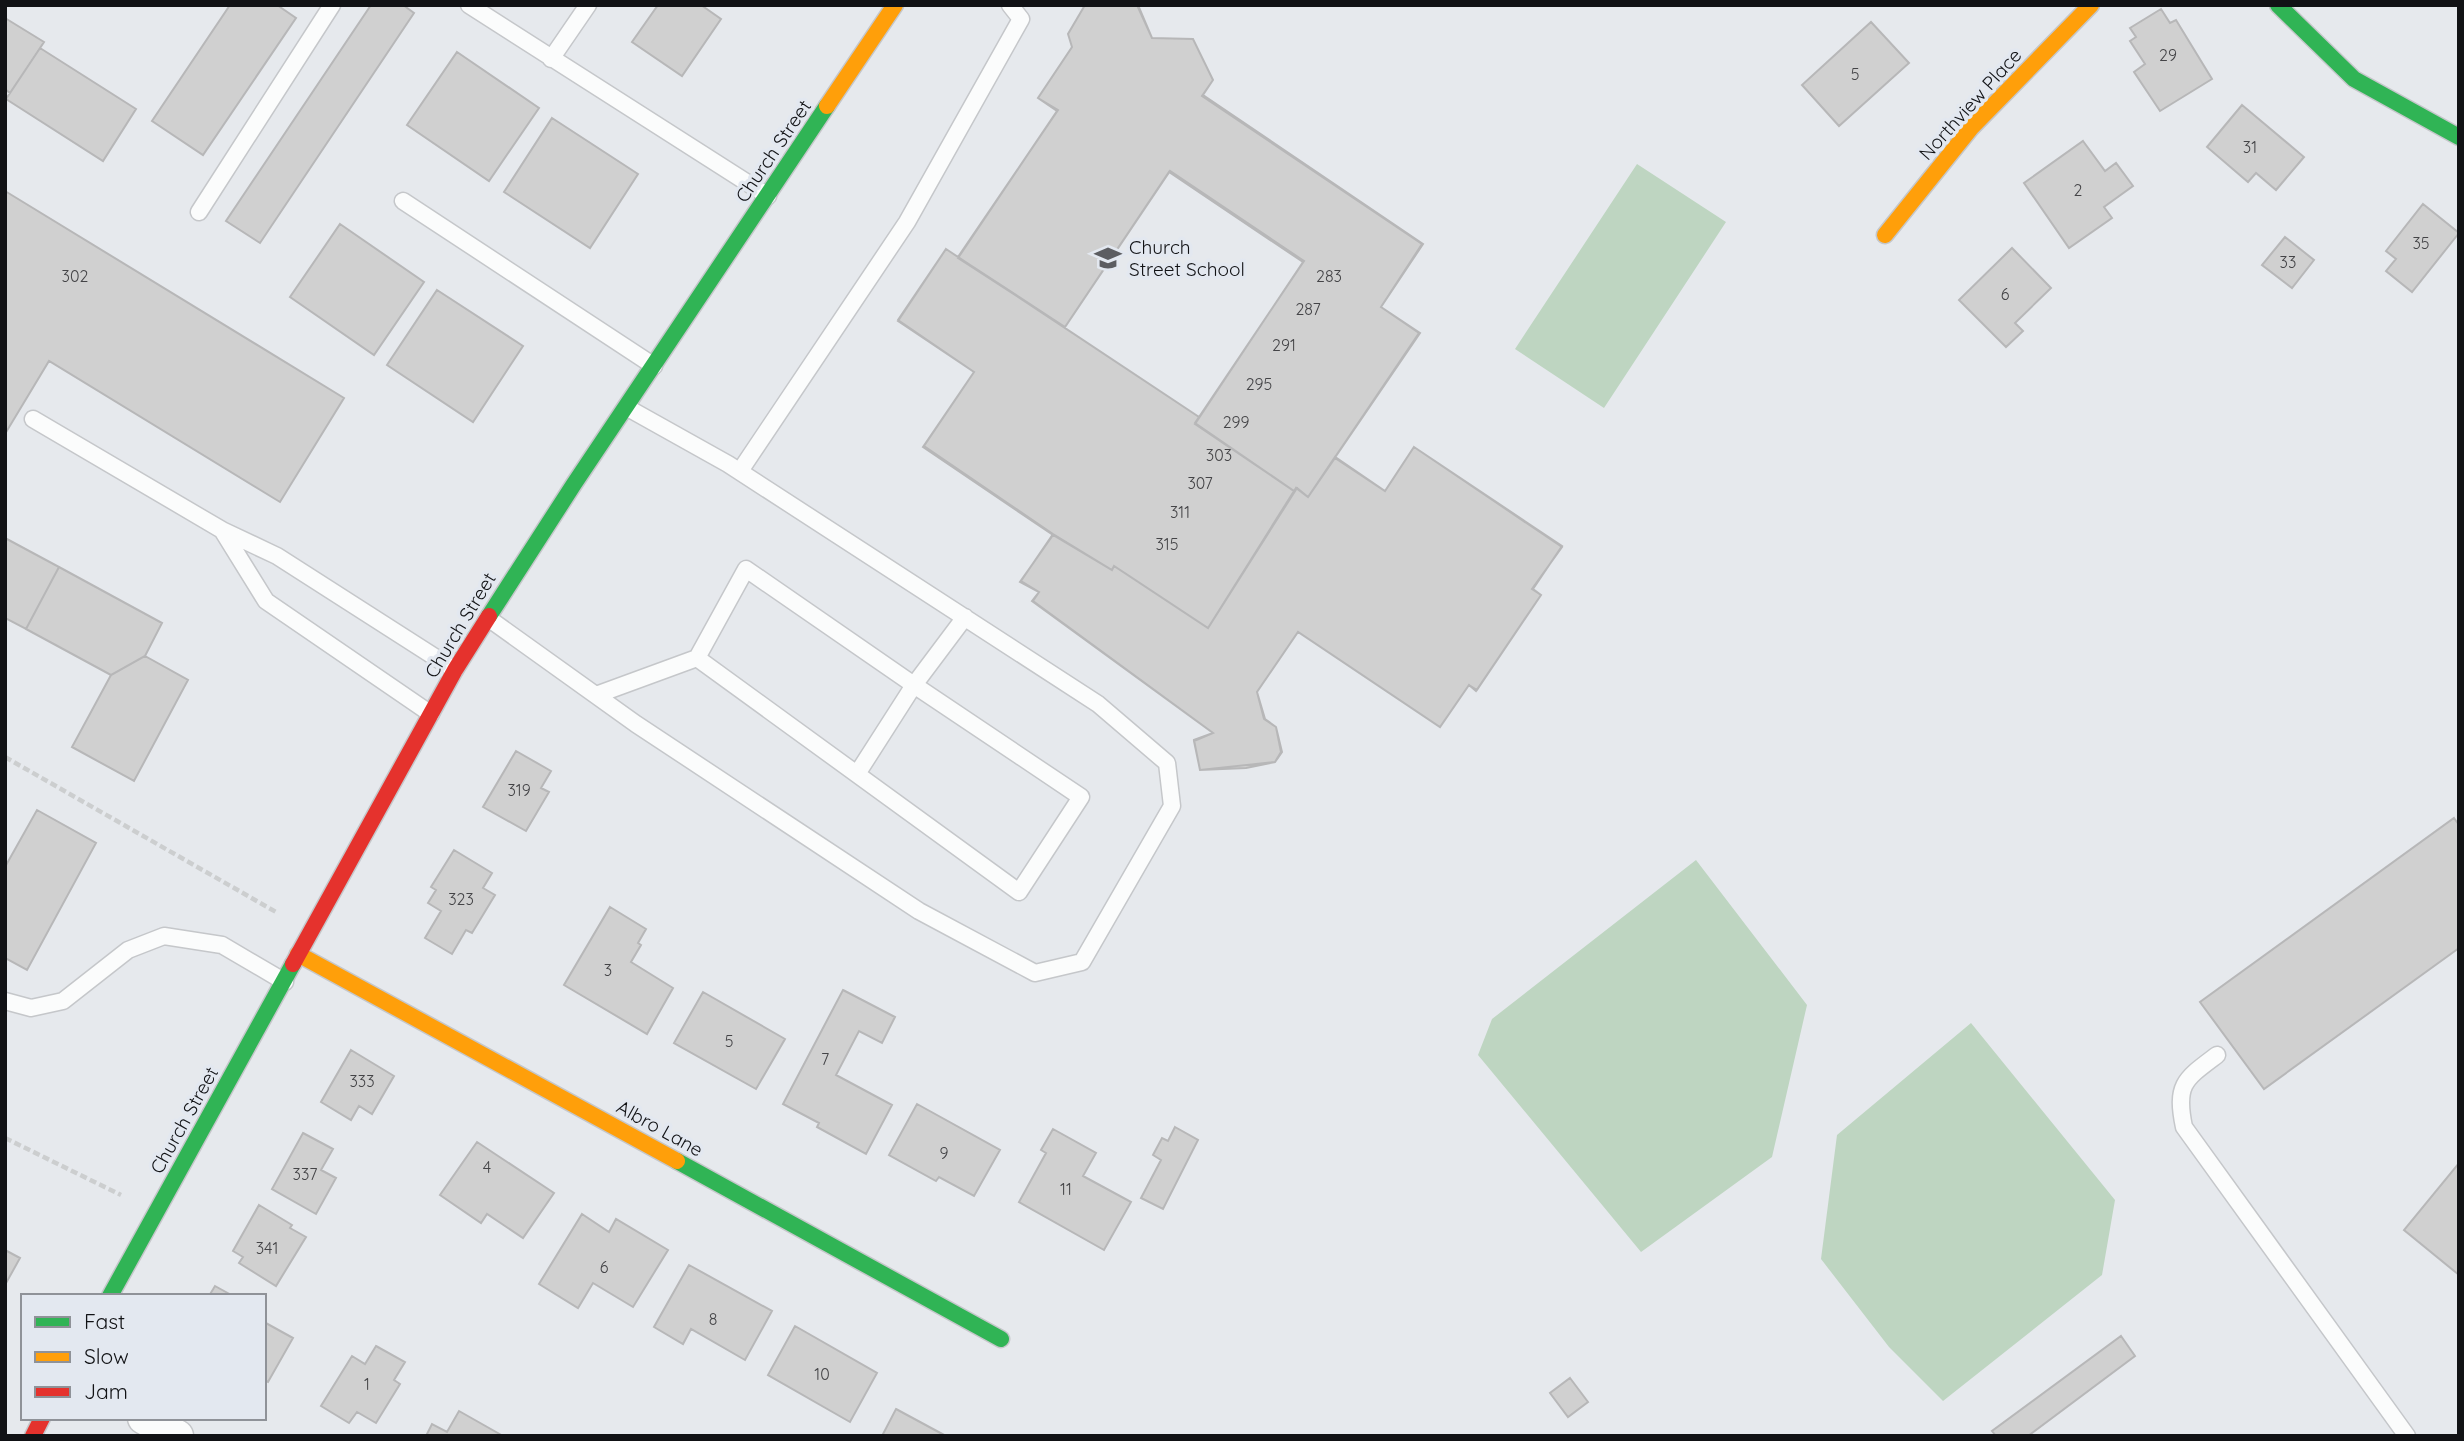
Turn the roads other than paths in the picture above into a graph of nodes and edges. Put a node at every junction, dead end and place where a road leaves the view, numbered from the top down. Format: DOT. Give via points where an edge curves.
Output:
graph roads {
  1 [pos="332,5"];
  2 [pos="469,5"];
  3 [pos="588,5"];
  4 [pos="895,5"];
  5 [pos="1010,5"];
  6 [pos="2091,5"];
  7 [pos="2278,5"];
  8 [pos="551,59"];
  9 [pos="2459,137"];
  10 [pos="768,197"];
  11 [pos="403,201"];
  12 [pos="199,212"];
  13 [pos="1885,235"];
  14 [pos="654,366"];
  15 [pos="626,407"];
  16 [pos="33,419"];
  17 [pos="740,471"];
  18 [pos="222,530"];
  19 [pos="965,617"];
  20 [pos="488,618"];
  21 [pos="697,659"];
  22 [pos="455,670"];
  23 [pos="914,685"];
  24 [pos="596,695"];
  25 [pos="431,714"];
  26 [pos="857,774"];
  27 [pos="298,954"];
  28 [pos="285,982"];
  29 [pos="5,1001"];
  30 [pos="2217,1055"];
  31 [pos="111,1294"];
  32 [pos="1001,1339"];
  33 [pos="41,1420"];
  34 [pos="148,1420"];
  35 [pos="33,1436"];
  36 [pos="177,1436"];
  37 [pos="2407,1436"];
  1 -- 12 [label="lane"];
  2 -- 8 [label="lane"];
  3 -- 8 [label="lane"];
  4 -- 10 [label="street, Church Street"];
  5 -- 17 [label="lane" via="1021,19 907,222"];
  6 -- 13 [label="street, Northview Place" via="1971,128"];
  7 -- 9 [label="street" via="2354,79"];
  8 -- 10 [label="lane"];
  10 -- 14 [label="street, Church Street"];
  11 -- 14 [label="lane"];
  14 -- 15 [label="street, Church Street"];
  15 -- 17 [label="lane"];
  15 -- 20 [label="street, Church Street"];
  16 -- 18 [label="lane"];
  17 -- 19 [label="lane"];
  18 -- 22 [label="lane" via="277,556"];
  18 -- 25 [label="lane" via="266,601"];
  19 -- 23 [label="lane"];
  19 -- 24 [label="lane" via="1098,704 1167,762 1172,806 1082,962 1035,973 919,911"];
  20 -- 22 [label="street, Church Street"];
  20 -- 24 [label="lane"];
  21 -- 23 [label="lane" via="746,569"];
  21 -- 24 [label="lane"];
  21 -- 26 [label="lane"];
  22 -- 25 [label="street, Church Street"];
  23 -- 26 [label="lane"];
  23 -- 26 [label="lane" via="1082,797 1019,892"];
  25 -- 27 [label="street, Church Street"];
  27 -- 28 [label="street, Church Street"];
  27 -- 32 [label="street, Albro Lane"];
  28 -- 29 [label="lane" via="222,945 164,936 128,950 63,1001 31,1008"];
  28 -- 31 [label="street, Church Street"];
  30 -- 37 [label="lane" via="2188,1077 2179,1102 2184,1127"];
  33 -- 35 [label="street"];
  34 -- 36 [label="street"];
}
